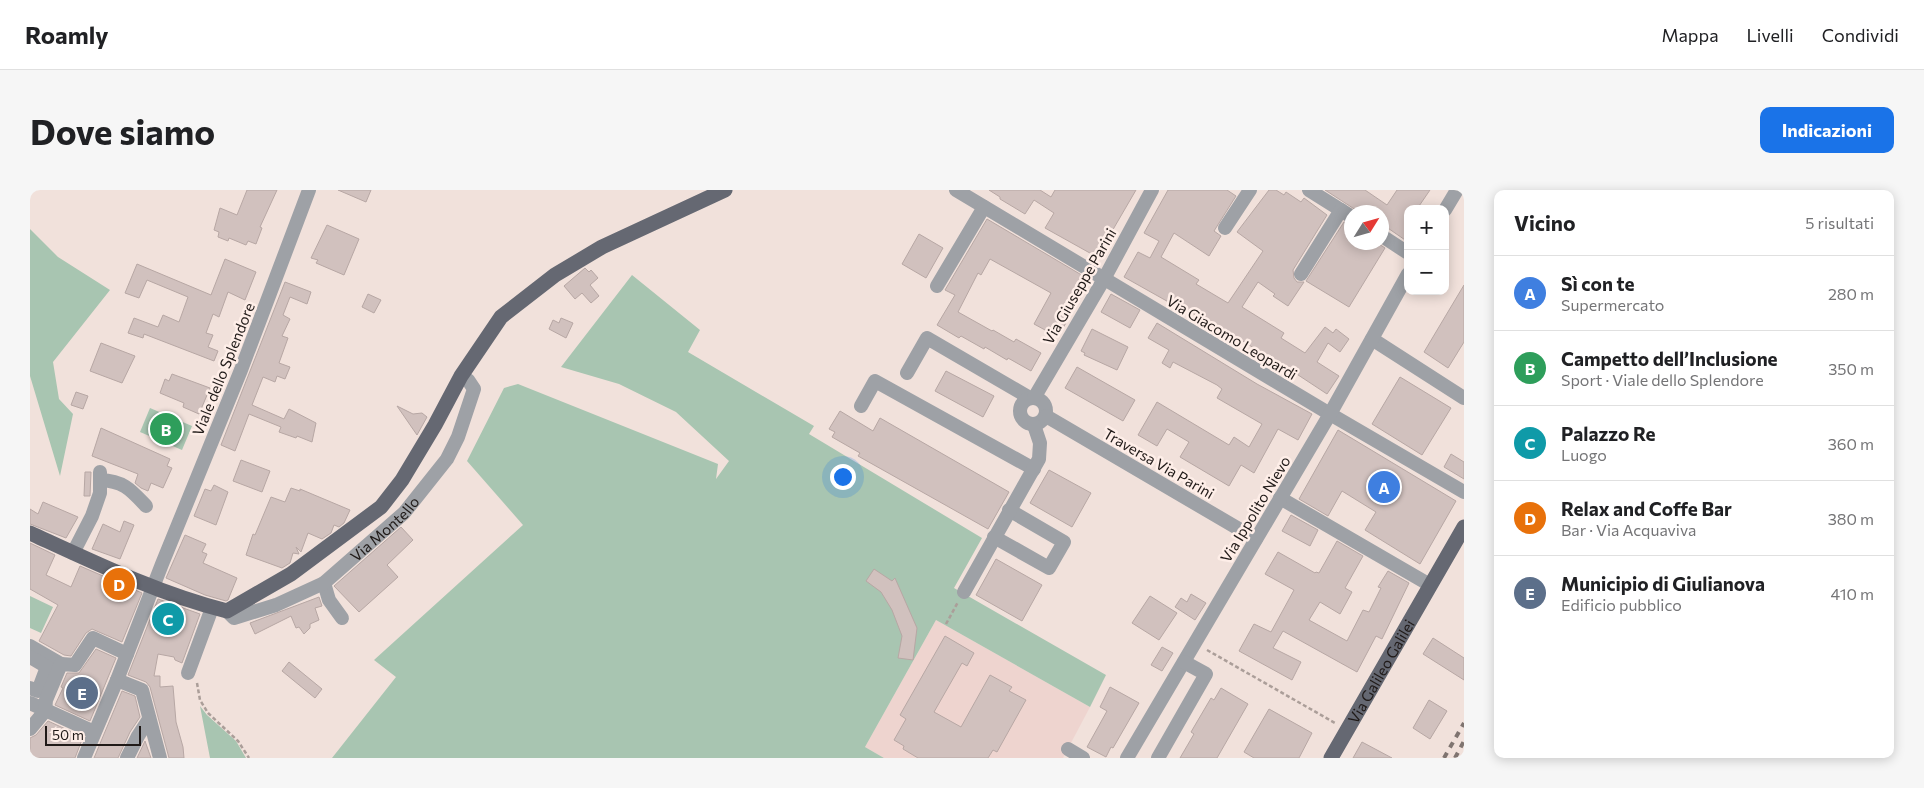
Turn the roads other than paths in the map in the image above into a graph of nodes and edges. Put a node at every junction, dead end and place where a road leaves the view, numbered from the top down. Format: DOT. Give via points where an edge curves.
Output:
graph roads {
  1 [pos="310,190"];
  2 [pos="725,190"];
  3 [pos="956,190"];
  4 [pos="1152,190"];
  5 [pos="1250,190"];
  6 [pos="1309,190"];
  7 [pos="1457,190"];
  8 [pos="1448,205"];
  9 [pos="984,207"];
  10 [pos="1344,213"];
  11 [pos="1344,217"];
  12 [pos="1224,228"];
  13 [pos="1389,241"];
  14 [pos="1404,250"];
  15 [pos="1301,274"];
  16 [pos="1104,279"];
  17 [pos="1404,281"];
  18 [pos="937,286"];
  19 [pos="1372,340"];
  20 [pos="907,373"];
  21 [pos="461,376"];
  22 [pos="1032,398"];
  23 [pos="1464,398"];
  24 [pos="861,406"];
  25 [pos="1330,414"];
  26 [pos="1046,416"];
  27 [pos="1034,425"];
  28 [pos="1034,469"];
  29 [pos="1464,492"];
  30 [pos="1280,498"];
  31 [pos="146,506"];
  32 [pos="1009,510"];
  33 [pos="1464,527"];
  34 [pos="30,533"];
  35 [pos="994,537"];
  36 [pos="1256,539"];
  37 [pos="73,553"];
  38 [pos="324,583"];
  39 [pos="1430,585"];
  40 [pos="153,586"];
  41 [pos="964,592"];
  42 [pos="220,609"];
  43 [pos="342,618"];
  44 [pos="30,646"];
  45 [pos="127,654"];
  46 [pos="30,657"];
  47 [pos="1184,662"];
  48 [pos="61,664"];
  49 [pos="188,673"];
  50 [pos="117,680"];
  51 [pos="30,688"];
  52 [pos="30,704"];
  53 [pos="45,711"];
  54 [pos="149,719"];
  55 [pos="30,729"];
  56 [pos="94,732"];
  57 [pos="1068,749"];
  58 [pos="84,758"];
  59 [pos="127,758"];
  60 [pos="160,758"];
  61 [pos="1083,758"];
  62 [pos="1127,758"];
  63 [pos="1158,758"];
  64 [pos="1331,758"];
  1 -- 40 [label="street, Viale dello Splendore"];
  2 -- 21 [label="main road, Via Montello" via="602,247 555,275 501,317"];
  3 -- 9 [label="street, Via Giacomo Leopardi"];
  4 -- 16 [label="street, Via Giuseppe Parini"];
  5 -- 12 [label="street"];
  6 -- 10 [label="street"];
  7 -- 8 [label="street"];
  9 -- 16 [label="street, Via Giacomo Leopardi"];
  9 -- 18 [label="street"];
  11 -- 15 [label="street"];
  13 -- 14 [label="street"];
  16 -- 22 [label="street, Via Giuseppe Parini"];
  16 -- 25 [label="street, Via Giacomo Leopardi"];
  17 -- 19 [label="street, Via Ippolito Nievo"];
  19 -- 23 [label="street"];
  19 -- 25 [label="street, Via Ippolito Nievo"];
  20 -- 22 [label="street" via="927,338"];
  21 -- 38 [label="street, Via Montello" via="474,389 447,459 404,513"];
  21 -- 42 [label="main road, Via Montello" via="402,480 381,507 291,574"];
  22 -- 26 [label="street" via="1045,404"];
  22 -- 27 [label="street" via="1020,407 1020,415"];
  24 -- 28 [label="street" via="875,381"];
  25 -- 29 [label="street, Via Giacomo Leopardi"];
  25 -- 30 [label="street, Via Ippolito Nievo"];
  26 -- 27 [label="street"];
  26 -- 36 [label="street, Traversa Via Parini"];
  27 -- 28 [label="street" via="1040,450"];
  28 -- 32 [label="street"];
  30 -- 36 [label="street, Via Ippolito Nievo"];
  30 -- 39 [label="street"];
  31 -- 37 [label="street" via="116,481 100,476 100,493 92,516"];
  32 -- 35 [label="street"];
  32 -- 35 [label="street" via="1064,542 1049,568"];
  33 -- 39 [label="main road, Via Galileo Galilei"];
  34 -- 37 [label="main road, Via Montello"];
  35 -- 41 [label="street"];
  36 -- 47 [label="street, Via Ippolito Nievo"];
  37 -- 40 [label="main road, Via Montello"];
  38 -- 42 [label="street, Via Montello" via="234,618"];
  38 -- 43 [label="street" via="329,600"];
  39 -- 64 [label="main road, Via Galileo Galilei"];
  40 -- 42 [label="main road, Via Montello"];
  40 -- 45 [label="street, Viale dello Splendore"];
  42 -- 49 [label="street"];
  44 -- 48 [label="street"];
  45 -- 48 [label="street" via="93,638 75,666"];
  45 -- 50 [label="street, Viale dello Splendore"];
  46 -- 51 [label="street" via="47,667 38,691"];
  47 -- 62 [label="street, Via Ippolito Nievo"];
  47 -- 63 [label="street" via="1206,674"];
  48 -- 53 [label="street" via="46,700"];
  50 -- 54 [label="street" via="142,690"];
  50 -- 56 [label="street, Viale dello Splendore"];
  52 -- 53 [label="street"];
  53 -- 55 [label="street"];
  53 -- 56 [label="street"];
  54 -- 59 [label="street"];
  54 -- 60 [label="street"];
  56 -- 58 [label="street, Viale dello Splendore"];
  57 -- 61 [label="street"];
}
